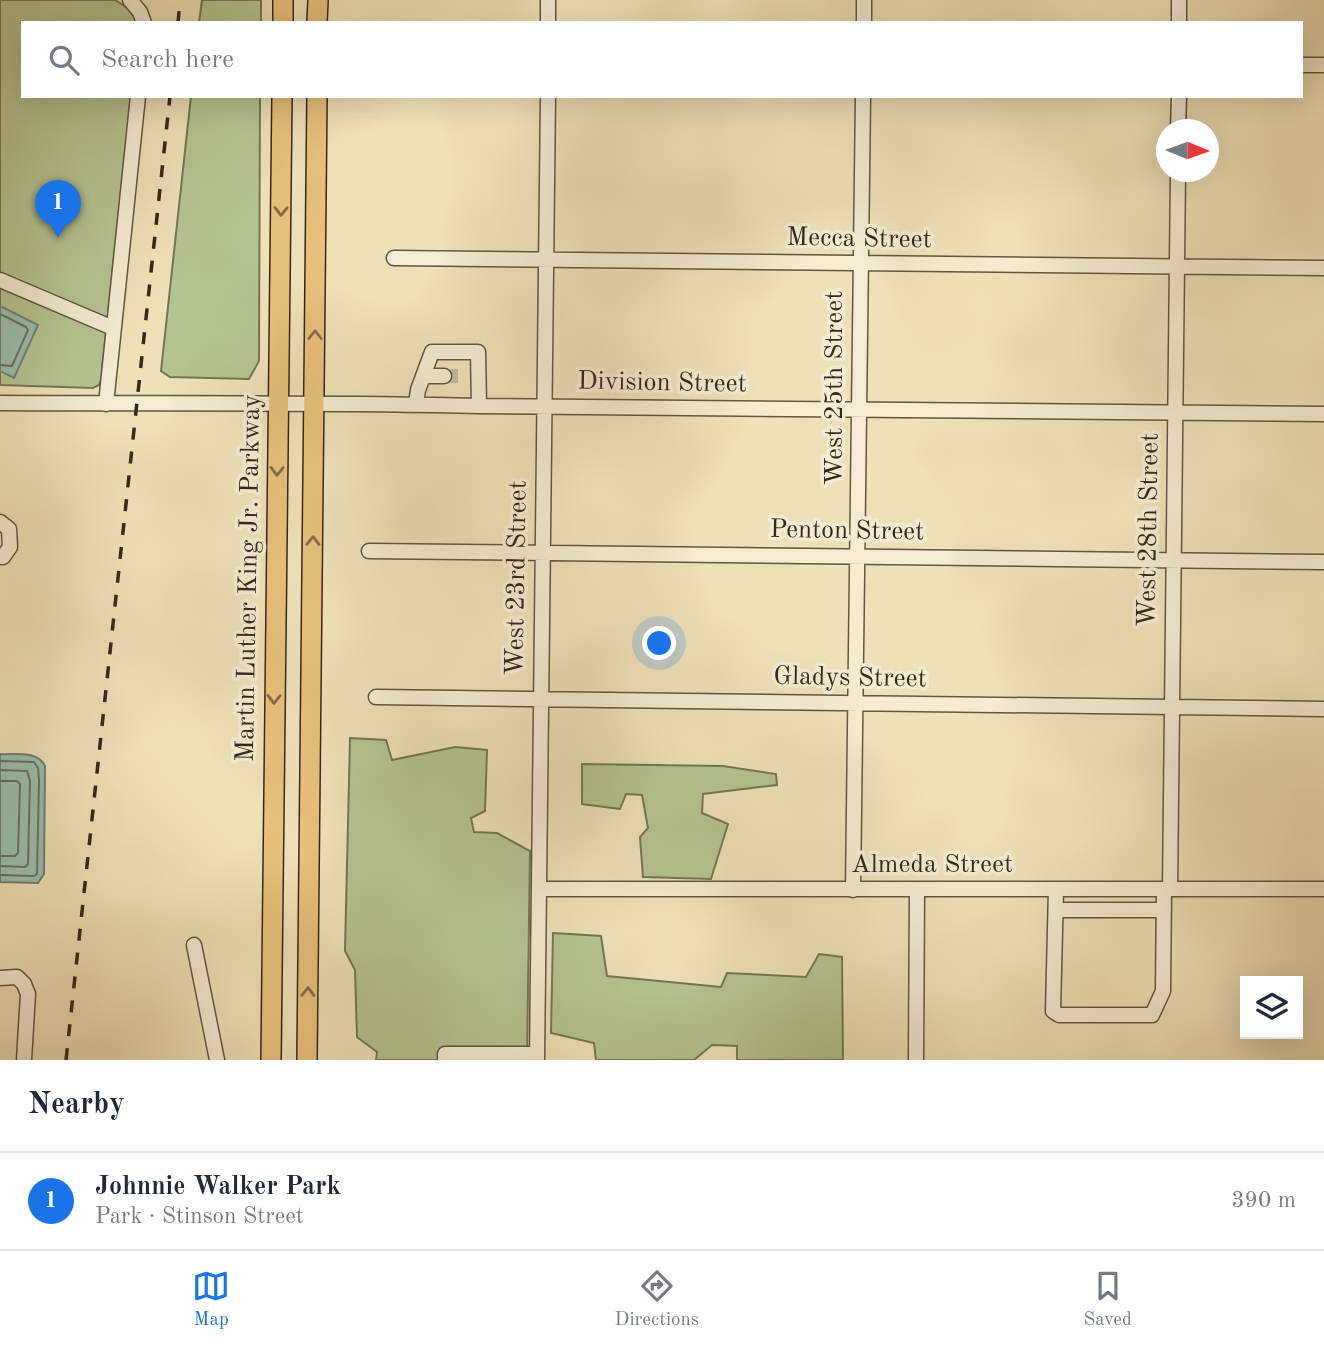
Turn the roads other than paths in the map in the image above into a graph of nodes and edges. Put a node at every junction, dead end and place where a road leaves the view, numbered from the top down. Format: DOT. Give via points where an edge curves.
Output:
graph roads {
  1 [pos="130,0"];
  2 [pos="283,0"];
  3 [pos="318,0"];
  4 [pos="548,0"];
  5 [pos="864,0"];
  6 [pos="1180,0"];
  7 [pos="142,17"];
  8 [pos="283,21"];
  9 [pos="317,21"];
  10 [pos="548,21"];
  11 [pos="864,21"];
  12 [pos="1179,21"];
  13 [pos="1303,65"];
  14 [pos="1324,65"];
  15 [pos="138,98"];
  16 [pos="282,98"];
  17 [pos="317,98"];
  18 [pos="548,98"];
  19 [pos="863,98"];
  20 [pos="1179,98"];
  21 [pos="1178,119"];
  22 [pos="1178,182"];
  23 [pos="394,258"];
  24 [pos="546,259"];
  25 [pos="860,264"];
  26 [pos="1176,265"];
  27 [pos="1324,268"];
  28 [pos="0,279"];
  29 [pos="113,328"];
  30 [pos="423,376"];
  31 [pos="444,376"];
  32 [pos="462,376"];
  33 [pos="479,376"];
  34 [pos="0,403"];
  35 [pos="277,403"];
  36 [pos="314,403"];
  37 [pos="106,404"];
  38 [pos="416,404"];
  39 [pos="479,406"];
  40 [pos="543,406"];
  41 [pos="859,410"];
  42 [pos="1174,413"];
  43 [pos="1324,414"];
  44 [pos="0,522"];
  45 [pos="369,551"];
  46 [pos="542,552"];
  47 [pos="858,556"];
  48 [pos="0,557"];
  49 [pos="1173,559"];
  50 [pos="1324,562"];
  51 [pos="376,697"];
  52 [pos="540,699"];
  53 [pos="856,702"];
  54 [pos="1171,707"];
  55 [pos="1324,709"];
  56 [pos="539,889"];
  57 [pos="1167,889"];
  58 [pos="1324,889"];
  59 [pos="853,890"];
  60 [pos="917,890"];
  61 [pos="1056,890"];
  62 [pos="1056,910"];
  63 [pos="1164,910"];
  64 [pos="194,945"];
  65 [pos="0,978"];
  66 [pos="537,1057"];
  67 [pos="24,1060"];
  68 [pos="217,1060"];
  69 [pos="271,1060"];
  70 [pos="307,1060"];
  71 [pos="445,1060"];
  72 [pos="915,1060"];
  1 -- 7 [label="street"];
  2 -- 8 [label="highway"];
  3 -- 9 [label="highway"];
  4 -- 10 [label="street"];
  5 -- 11 [label="street"];
  6 -- 12 [label="street"];
  13 -- 14 [label="street"];
  15 -- 29 [label="street"];
  16 -- 35 [label="highway, Martin Luther King Jr. Parkway, one-way"];
  36 -- 17 [label="highway, one-way"];
  18 -- 24 [label="street, West 23rd Street"];
  19 -- 25 [label="street, West 25th Street"];
  20 -- 21 [label="street"];
  22 -- 26 [label="street, West 28th Street"];
  23 -- 24 [label="street, Mecca Street"];
  24 -- 25 [label="street, Mecca Street"];
  24 -- 40 [label="street, West 23rd Street"];
  25 -- 26 [label="street, Mecca Street"];
  25 -- 41 [label="street, West 25th Street"];
  26 -- 27 [label="street, Mecca Street"];
  26 -- 42 [label="street, West 28th Street"];
  28 -- 29 [label="street"];
  29 -- 37 [label="street"];
  30 -- 31 [label="street"];
  30 -- 33 [label="street" via="432,352 478,352"];
  30 -- 38 [label="street"];
  32 -- 33 [label="street"];
  33 -- 39 [label="street"];
  34 -- 37 [label="street, Division Street"];
  35 -- 36 [label="street, Division Street"];
  35 -- 37 [label="street, Division Street"];
  35 -- 69 [label="highway, Martin Luther King Jr. Parkway, one-way"];
  36 -- 38 [label="street, Division Street"];
  70 -- 36 [label="highway, one-way"];
  38 -- 39 [label="street, Division Street"];
  39 -- 40 [label="street, Division Street"];
  40 -- 41 [label="street, Division Street"];
  40 -- 46 [label="street, West 23rd Street"];
  41 -- 42 [label="street, Division Street"];
  41 -- 47 [label="street, West 25th Street"];
  42 -- 43 [label="street, Division Street"];
  42 -- 49 [label="street, West 28th Street"];
  44 -- 48 [label="street" via="9,529 10,547"];
  45 -- 46 [label="street, Penton Street"];
  46 -- 47 [label="street, Penton Street"];
  46 -- 52 [label="street, West 23rd Street"];
  47 -- 49 [label="street, Penton Street"];
  47 -- 53 [label="street, West 25th Street"];
  49 -- 50 [label="street, Penton Street"];
  49 -- 54 [label="street, West 28th Street"];
  51 -- 52 [label="street, Gladys Street"];
  52 -- 53 [label="street, Gladys Street"];
  52 -- 56 [label="street, West 23rd Street"];
  53 -- 54 [label="street, Gladys Street"];
  53 -- 59 [label="street, West 25th Street"];
  54 -- 55 [label="street, Gladys Street"];
  54 -- 57 [label="street, West 28th Street"];
  56 -- 59 [label="street, Almeda Street"];
  56 -- 66 [label="street, West 23rd Street"];
  57 -- 58 [label="street, Almeda Street"];
  57 -- 61 [label="street, Almeda Street"];
  57 -- 63 [label="street, West 28th Street"];
  59 -- 60 [label="street, Almeda Street"];
  60 -- 61 [label="street, Almeda Street"];
  60 -- 72 [label="street"];
  61 -- 62 [label="street"];
  62 -- 63 [label="street"];
  62 -- 63 [label="street, West 28th Street" via="1053,1011 1059,1015 1152,1014 1163,991"];
  64 -- 68 [label="street"];
  65 -- 67 [label="street" via="17,978 28,994"];
  66 -- 71 [label="street" via="445,1054"];
}
